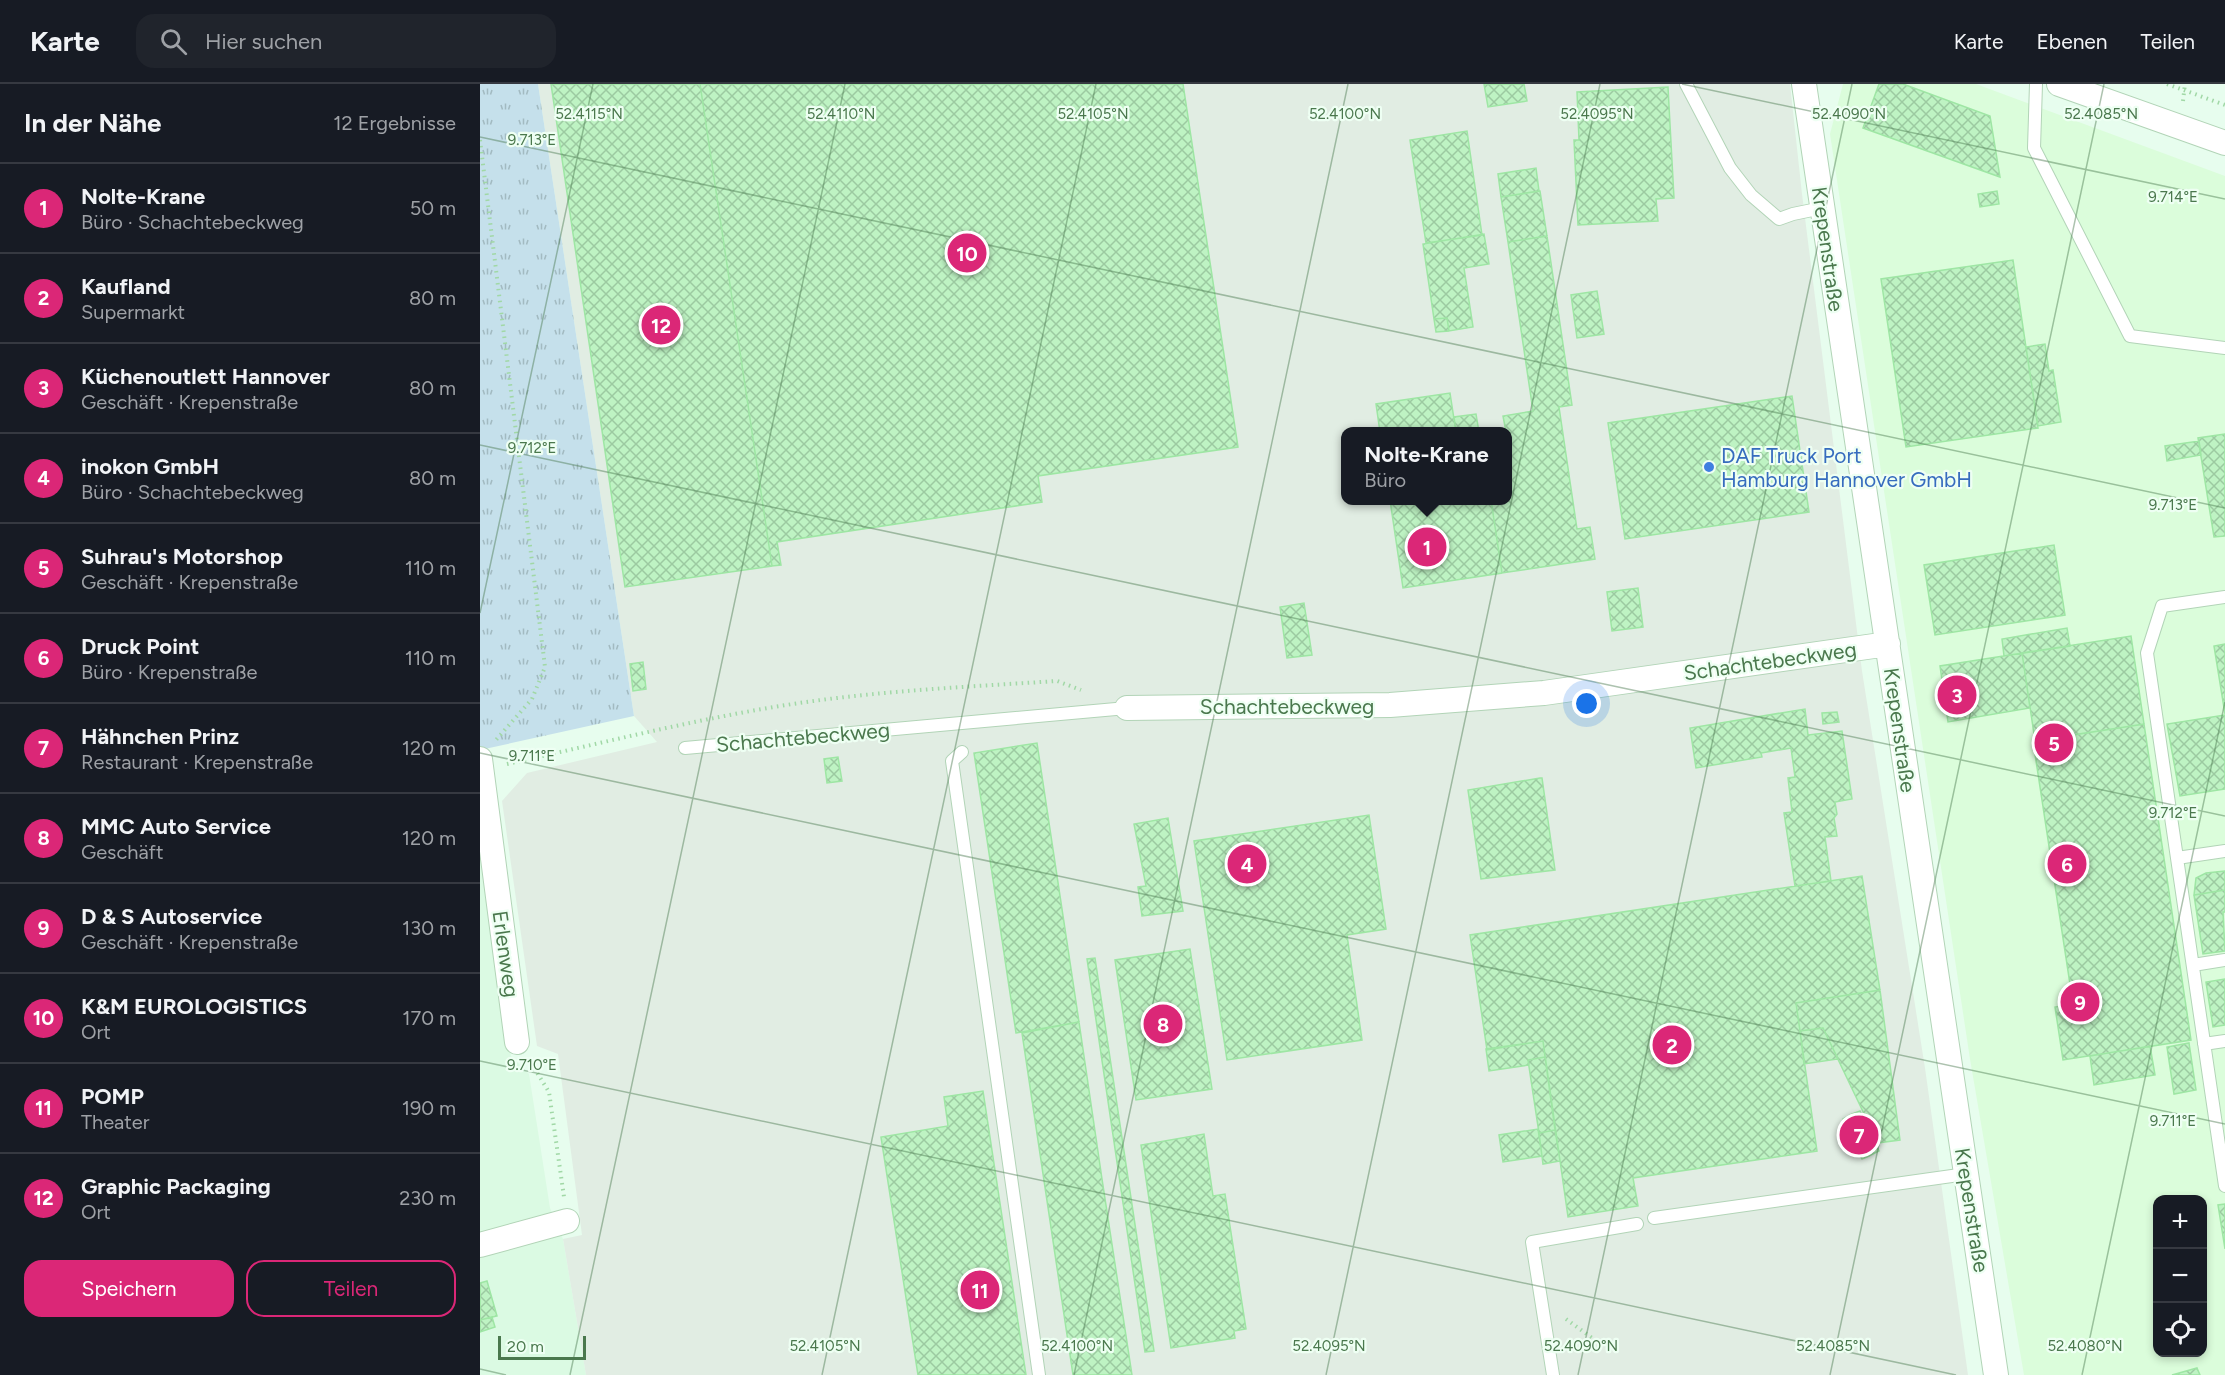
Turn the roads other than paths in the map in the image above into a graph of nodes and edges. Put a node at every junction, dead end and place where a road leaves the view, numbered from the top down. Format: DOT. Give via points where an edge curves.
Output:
graph roads {
  1 [pos="1686,84"];
  2 [pos="1804,84"];
  3 [pos="2036,84"];
  4 [pos="2059,84"];
  5 [pos="2225,143"];
  6 [pos="1822,208"];
  7 [pos="2225,348"];
  8 [pos="2225,597"];
  9 [pos="1888,644"];
  10 [pos="1127,708"];
  11 [pos="685,748"];
  12 [pos="485,752"];
  13 [pos="962,752"];
  14 [pos="482,793"];
  15 [pos="2225,851"];
  16 [pos="2177,858"];
  17 [pos="2225,960"];
  18 [pos="2193,965"];
  19 [pos="2225,1041"];
  20 [pos="518,1042"];
  21 [pos="2204,1044"];
  22 [pos="1966,1174"];
  23 [pos="2225,1186"];
  24 [pos="567,1221"];
  25 [pos="480,1245"];
  26 [pos="1039,1375"];
  27 [pos="1553,1375"];
  28 [pos="1996,1375"];
  1 -- 6 [label="lane" via="1730,168 1751,195 1779,219"];
  2 -- 6 [label="street, Krepenstraße"];
  3 -- 7 [label="lane" via="2034,148 2130,336"];
  4 -- 5 [label="street"];
  6 -- 9 [label="street, Krepenstraße"];
  8 -- 16 [label="lane" via="2162,606 2147,653"];
  9 -- 10 [label="street, Schachtebeckweg" via="1544,693 1390,705"];
  9 -- 22 [label="street, Krepenstraße"];
  10 -- 11 [label="lane, Schachtebeckweg"];
  12 -- 14 [label="street, Erlenweg"];
  13 -- 26 [label="lane" via="952,761"];
  14 -- 20 [label="street, Erlenweg"];
  15 -- 16 [label="lane"];
  16 -- 18 [label="lane"];
  17 -- 18 [label="lane"];
  18 -- 21 [label="lane"];
  19 -- 21 [label="lane"];
  21 -- 23 [label="lane"];
  22 -- 27 [label="lane" via="1532,1242"];
  22 -- 28 [label="street, Krepenstraße"];
  24 -- 25 [label="street"];
}
